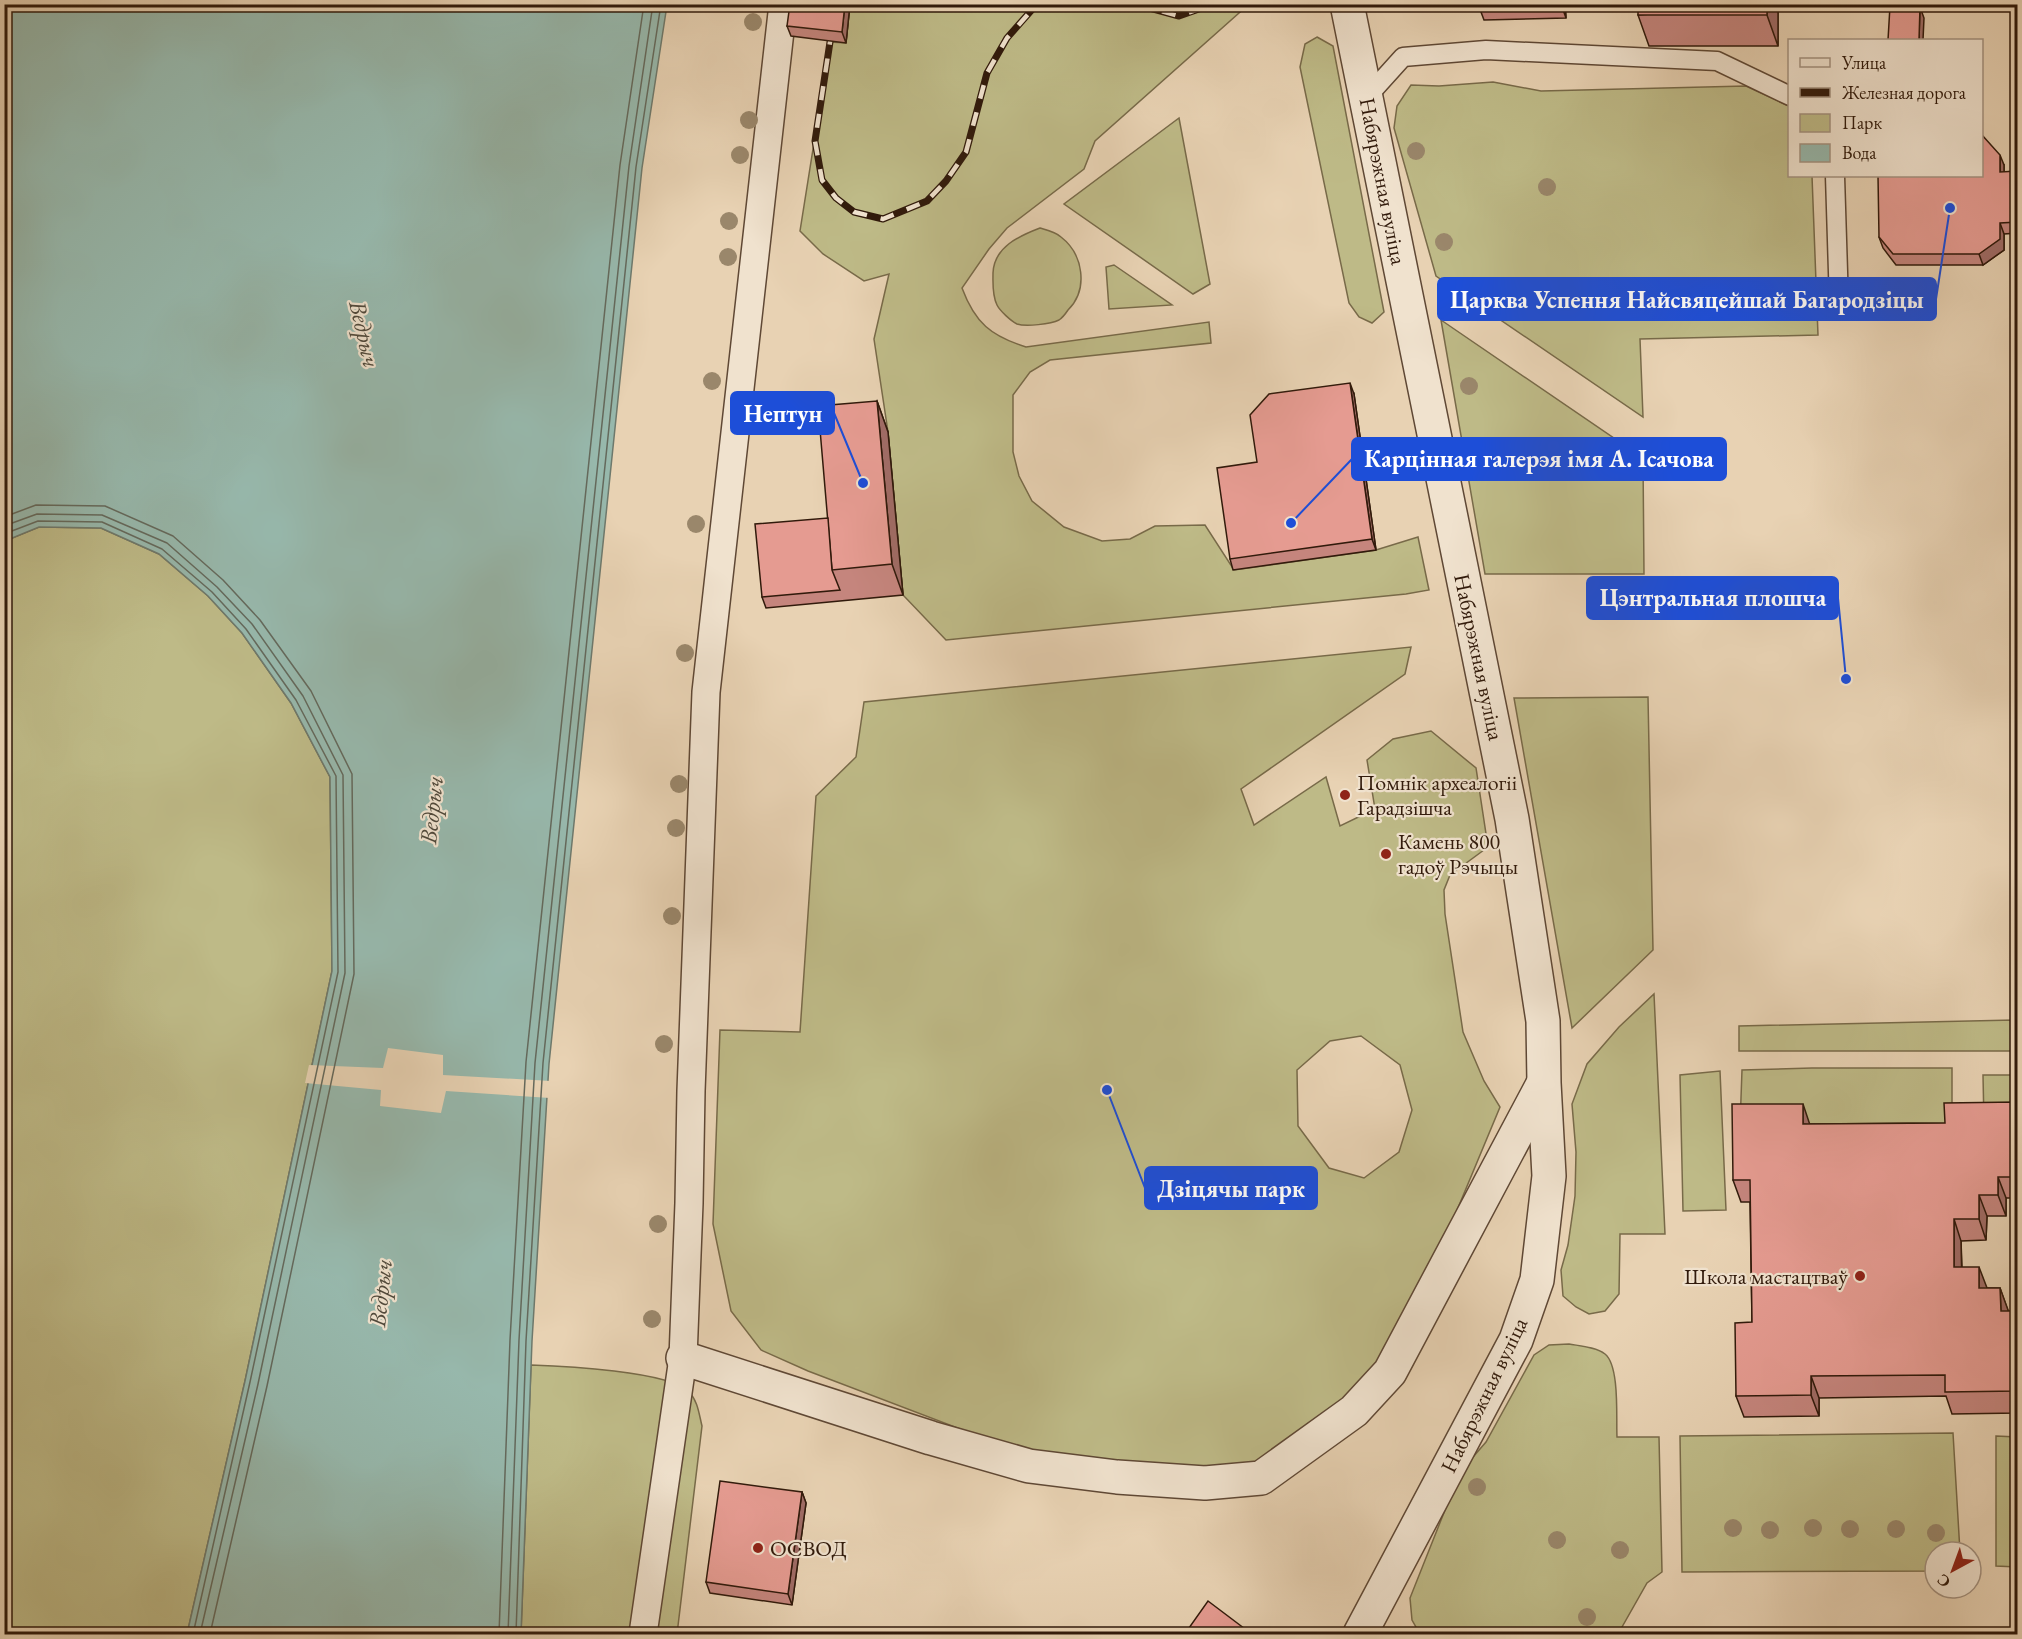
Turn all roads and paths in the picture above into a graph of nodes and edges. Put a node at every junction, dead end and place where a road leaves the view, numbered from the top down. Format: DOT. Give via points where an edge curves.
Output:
graph roads {
  1 [pos="783,4"];
  2 [pos="1347,4"];
  3 [pos="1788,95"];
  4 [pos="1366,98"];
  5 [pos="1835,177"];
  6 [pos="1839,304"];
  7 [pos="1544,1083"];
  8 [pos="683,1358"];
  9 [pos="643,1635"];
  10 [pos="1360,1635"];
  1 -- 8 [label="street" via="706,692"];
  2 -- 4 [label="street, Набярэжная вуліца"];
  3 -- 4 [label="lane" via="1717,61 1486,50 1403,57"];
  4 -- 7 [label="street, Набярэжная вуліца" via="1512,819 1543,1022"];
  5 -- 6 [label="lane"];
  7 -- 8 [label="street" via="1390,1372 1354,1411 1261,1478 1205,1483 1029,1466"];
  7 -- 10 [label="street, Набярэжная вуліца" via="1549,1176 1537,1280 1516,1341"];
  8 -- 9 [label="street"];
}
